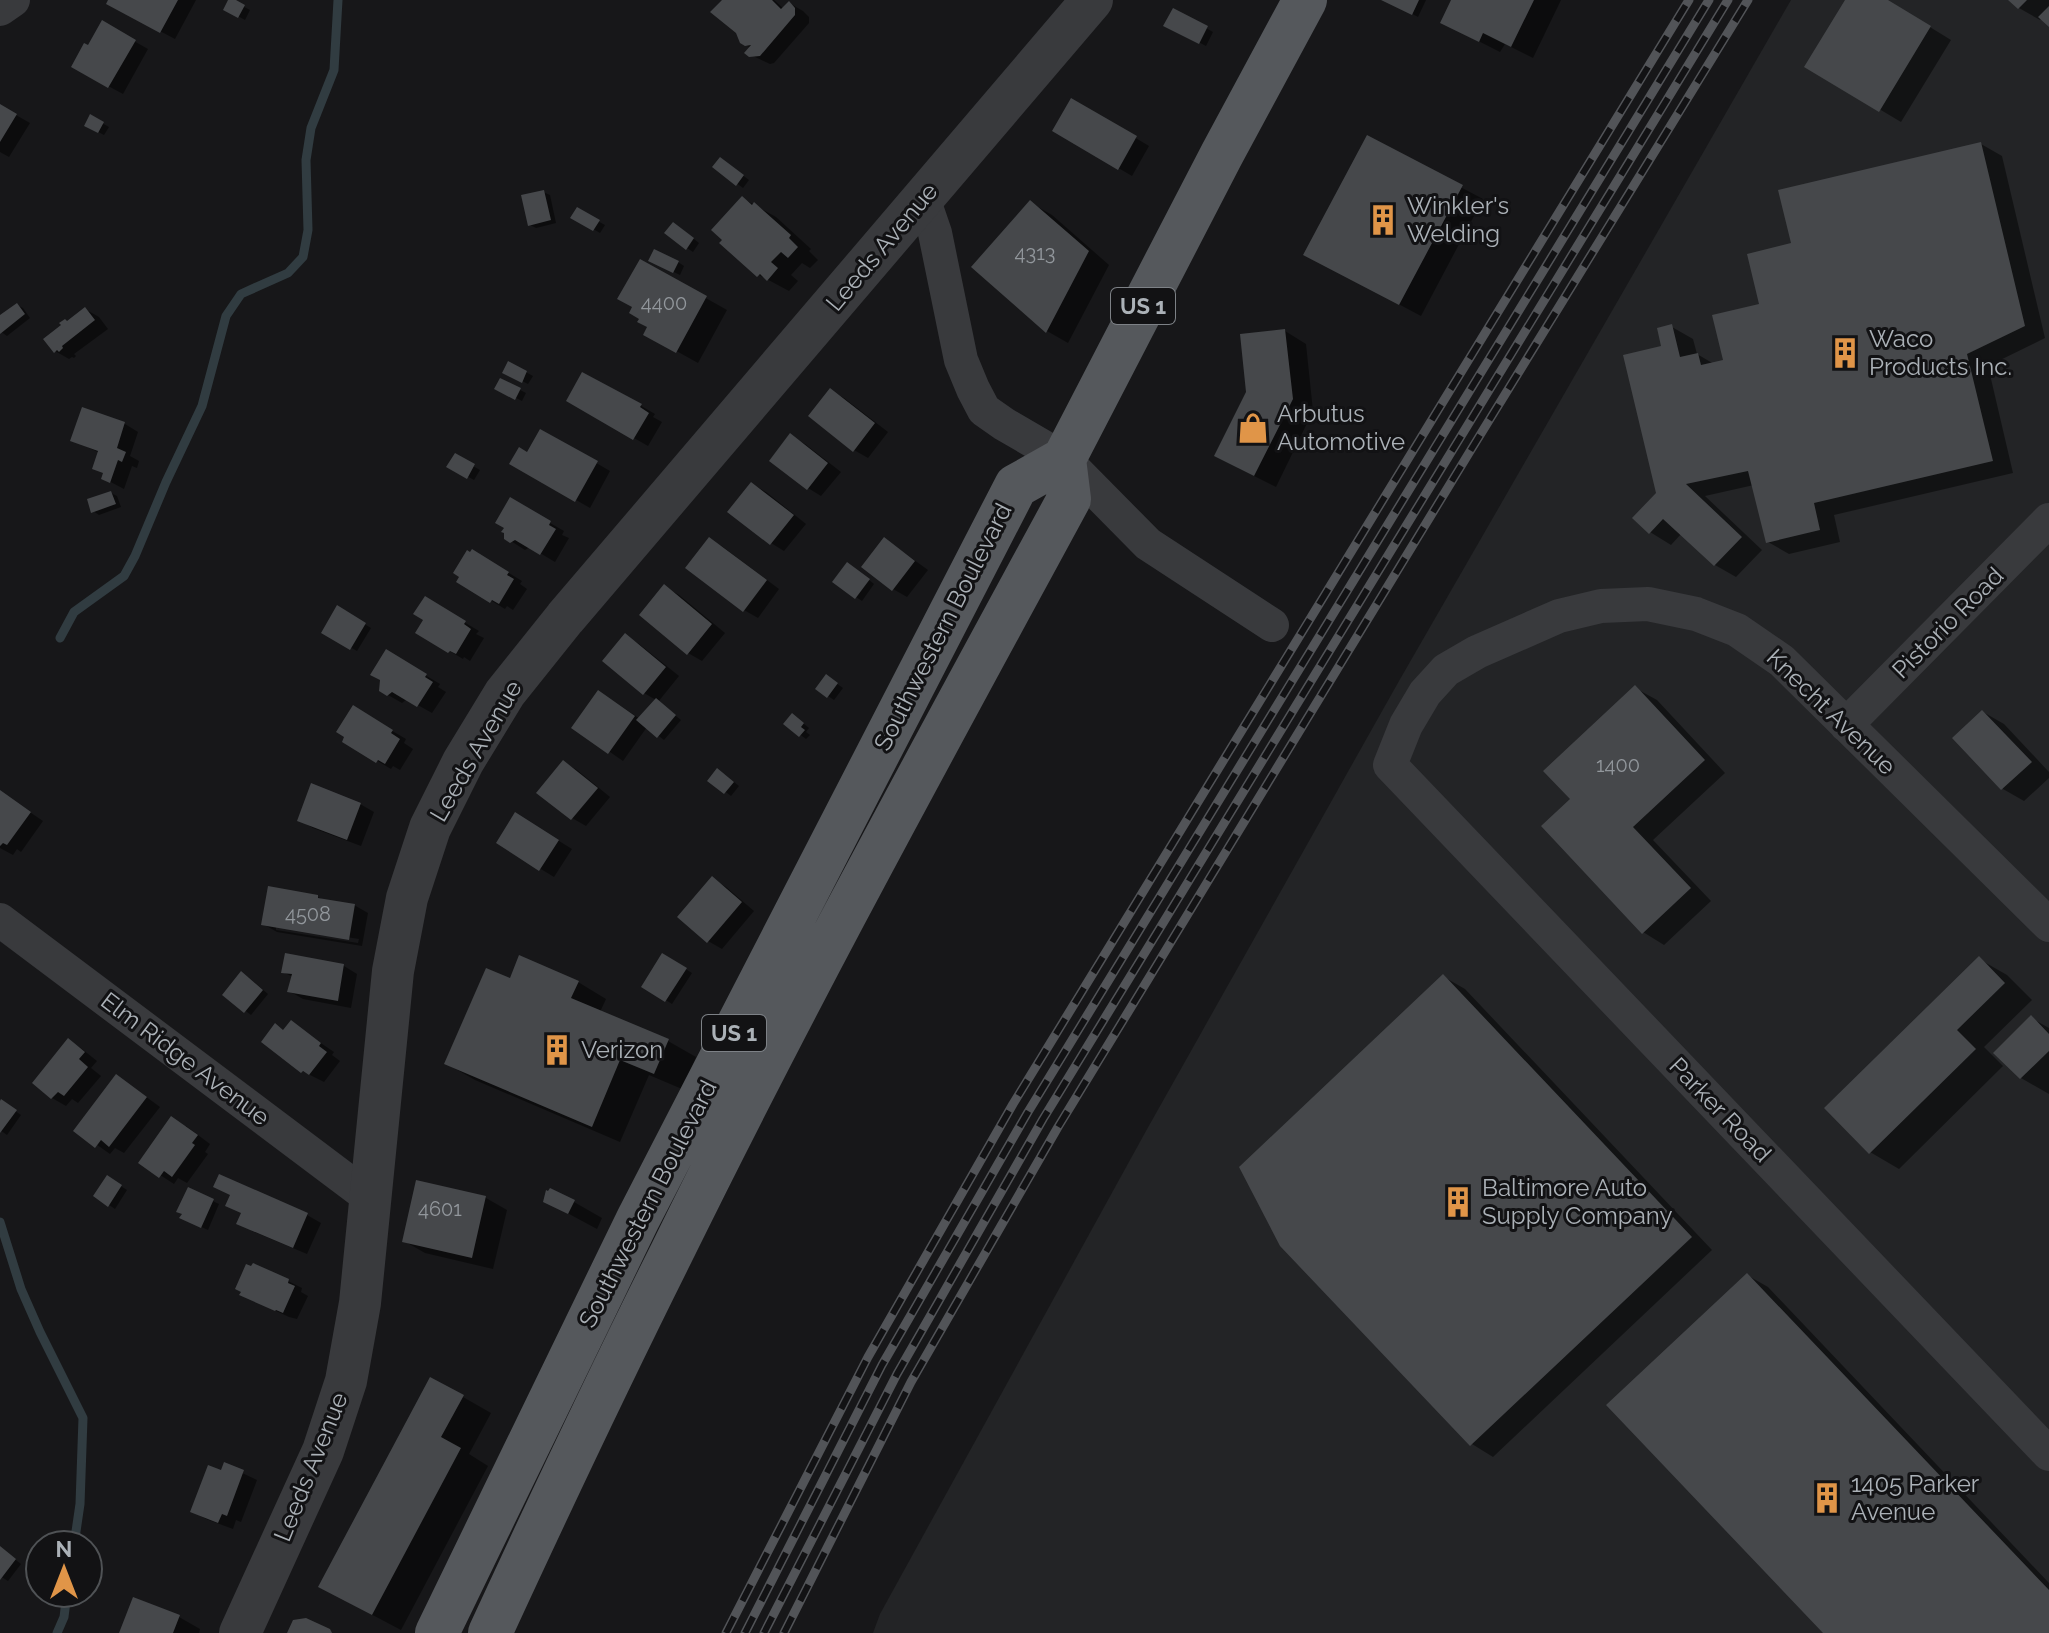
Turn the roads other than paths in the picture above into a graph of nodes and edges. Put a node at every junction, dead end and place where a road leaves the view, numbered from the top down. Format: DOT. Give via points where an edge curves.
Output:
graph roads {
  1 [pos="13,0"];
  2 [pos="1092,0"];
  3 [pos="1305,0"];
  4 [pos="0,9"];
  5 [pos="923,198"];
  6 [pos="1064,459"];
  7 [pos="2049,520"];
  8 [pos="1272,625"];
  9 [pos="1846,725"];
  10 [pos="1390,765"];
  11 [pos="0,920"];
  12 [pos="2049,925"];
  13 [pos="370,1198"];
  14 [pos="2049,1454"];
  15 [pos="240,1633"];
  16 [pos="437,1633"];
  17 [pos="490,1633"];
  1 -- 4 [label="street"];
  2 -- 5 [label="street, Leeds Avenue"];
  3 -- 6 [label="main road, US 1"];
  5 -- 6 [label="street" via="961,360 984,410"];
  5 -- 13 [label="street, Leeds Avenue" via="565,618 505,693 463,762 430,828 407,898 393,971"];
  6 -- 8 [label="street" via="1148,544"];
  6 -- 16 [label="main road, Southwestern Boulevard / US 1" via="1016,486 638,1219"];
  6 -- 17 [label="main road, Southwestern Boulevard / US 1" via="1069,499 873,860 672,1250"];
  7 -- 9 [label="street, Pistorio Road"];
  9 -- 10 [label="street, Knecht Avenue" via="1782,661 1737,630 1648,604 1601,606 1559,616 1446,670 1412,715"];
  9 -- 12 [label="street, Knecht Avenue"];
  10 -- 14 [label="street, Parker Road"];
  11 -- 13 [label="street, Elm Ridge Avenue"];
  13 -- 15 [label="street, Leeds Avenue" via="346,1381 323,1451"];
}
